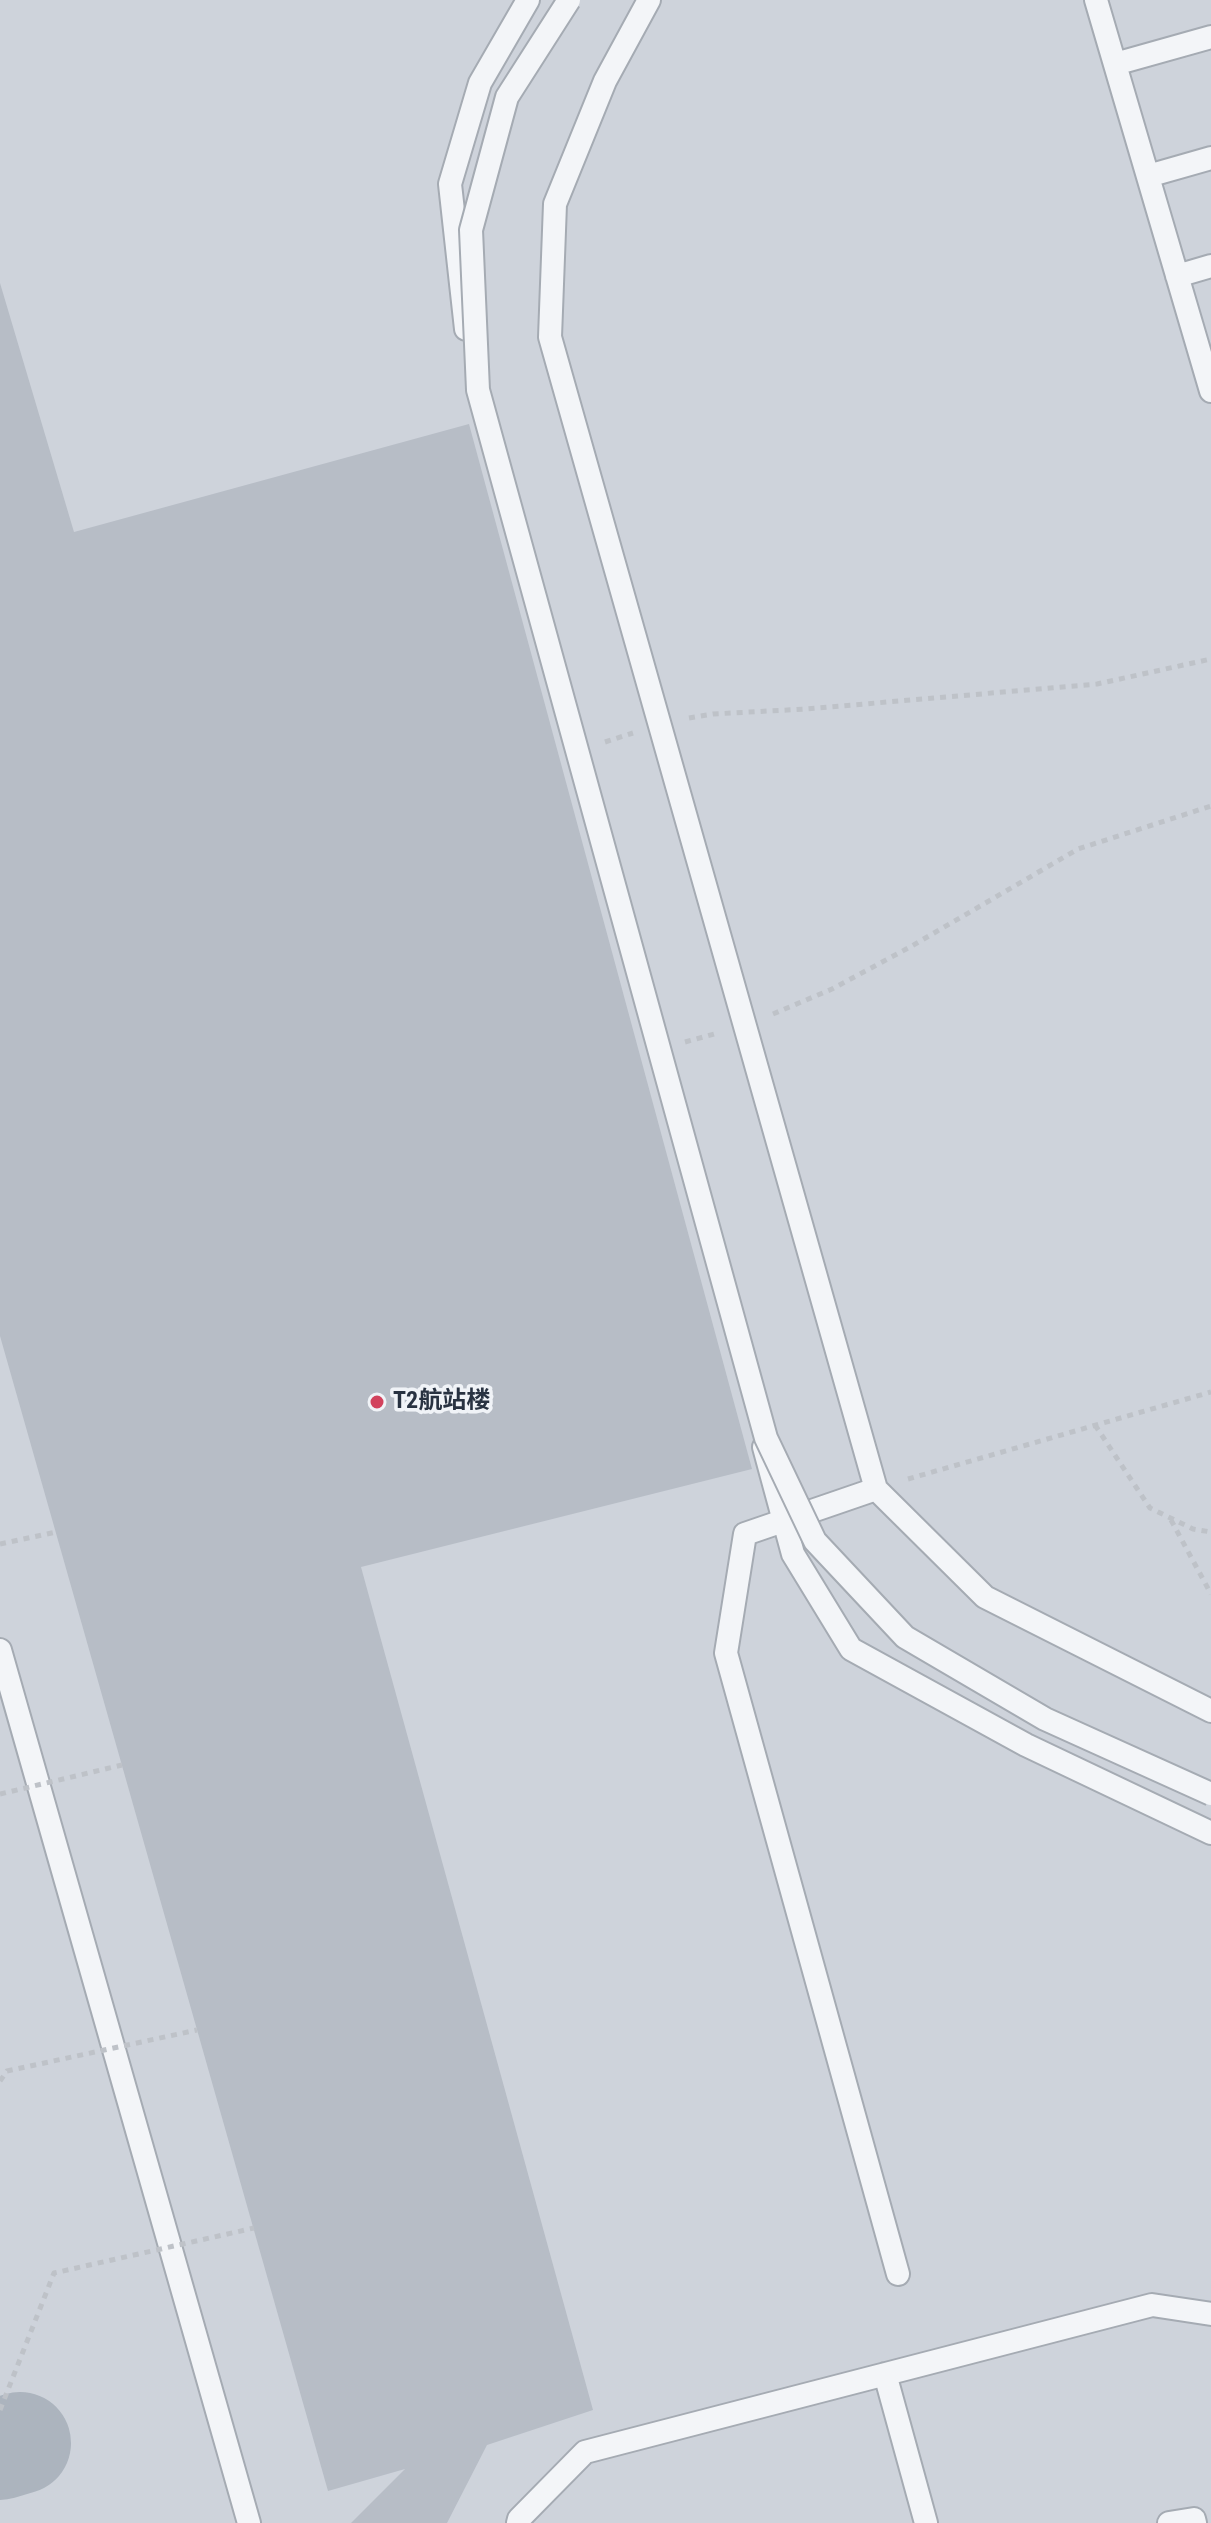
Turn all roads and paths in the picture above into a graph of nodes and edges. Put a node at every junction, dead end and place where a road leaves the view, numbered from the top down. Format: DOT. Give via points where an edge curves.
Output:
graph roads {
  1 [pos="528,0"];
  2 [pos="569,0"];
  3 [pos="649,0"];
  4 [pos="1096,0"];
  5 [pos="1211,37"];
  6 [pos="1115,64"];
  7 [pos="1211,158"];
  8 [pos="1148,176"];
  9 [pos="1211,266"];
  10 [pos="1177,276"];
  11 [pos="1210,387"];
  12 [pos="1211,659"];
  13 [pos="659,725"];
  14 [pos="570,752"];
  15 [pos="1211,806"];
  16 [pos="745,1025"];
  17 [pos="652,1051"];
  18 [pos="1211,1392"];
  19 [pos="1095,1425"];
  20 [pos="876,1489"];
  21 [pos="1171,1519"];
  22 [pos="56,1532"];
  23 [pos="1211,1532"];
  24 [pos="0,1544"];
  25 [pos="1211,1594"];
  26 [pos="0,1650"];
  27 [pos="1211,1711"];
  28 [pos="122,1765"];
  29 [pos="0,1794"];
  30 [pos="1211,1794"];
  31 [pos="1211,1833"];
  32 [pos="197,2030"];
  33 [pos="0,2081"];
  34 [pos="254,2228"];
  35 [pos="898,2274"];
  36 [pos="1211,2314"];
  37 [pos="885,2374"];
  38 [pos="0,2410"];
  39 [pos="249,2523"];
  40 [pos="518,2523"];
  41 [pos="926,2523"];
  42 [pos="1169,2523"];
  43 [pos="1195,2523"];
  1 -- 14 [label="lane" via="480,83 450,184 475,411"];
  2 -- 30 [label="lane, bridge" via="507,97 471,230 478,390 766,1438 815,1541 905,1637 1045,1719"];
  3 -- 13 [label="lane" via="605,81 555,204 550,337"];
  4 -- 6 [label="lane"];
  5 -- 6 [label="lane"];
  6 -- 8 [label="lane"];
  7 -- 8 [label="lane"];
  8 -- 10 [label="lane"];
  9 -- 10 [label="lane"];
  10 -- 11 [label="lane"];
  12 -- 13 [label="path" via="1097,684 713,714"];
  13 -- 14 [label="path"];
  13 -- 16 [label="lane"];
  14 -- 17 [label="lane"];
  15 -- 16 [label="path" via="1078,849 832,989"];
  16 -- 17 [label="path"];
  16 -- 20 [label="lane"];
  17 -- 31 [label="lane" via="793,1554 851,1649 1026,1745"];
  18 -- 19 [label="path"];
  19 -- 20 [label="path"];
  19 -- 21 [label="path" via="1150,1508"];
  20 -- 27 [label="lane" via="985,1597"];
  20 -- 35 [label="lane" via="745,1534 726,1653"];
  21 -- 23 [label="path"];
  21 -- 25 [label="path"];
  22 -- 24 [label="path"];
  26 -- 39 [label="lane"];
  28 -- 29 [label="path, bridge"];
  32 -- 33 [label="path, bridge" via="7,2071"];
  34 -- 38 [label="path, bridge" via="54,2273"];
  36 -- 37 [label="lane" via="1152,2305"];
  37 -- 40 [label="lane" via="585,2452"];
  37 -- 41 [label="lane"];
  42 -- 43 [label="lane"];
}
